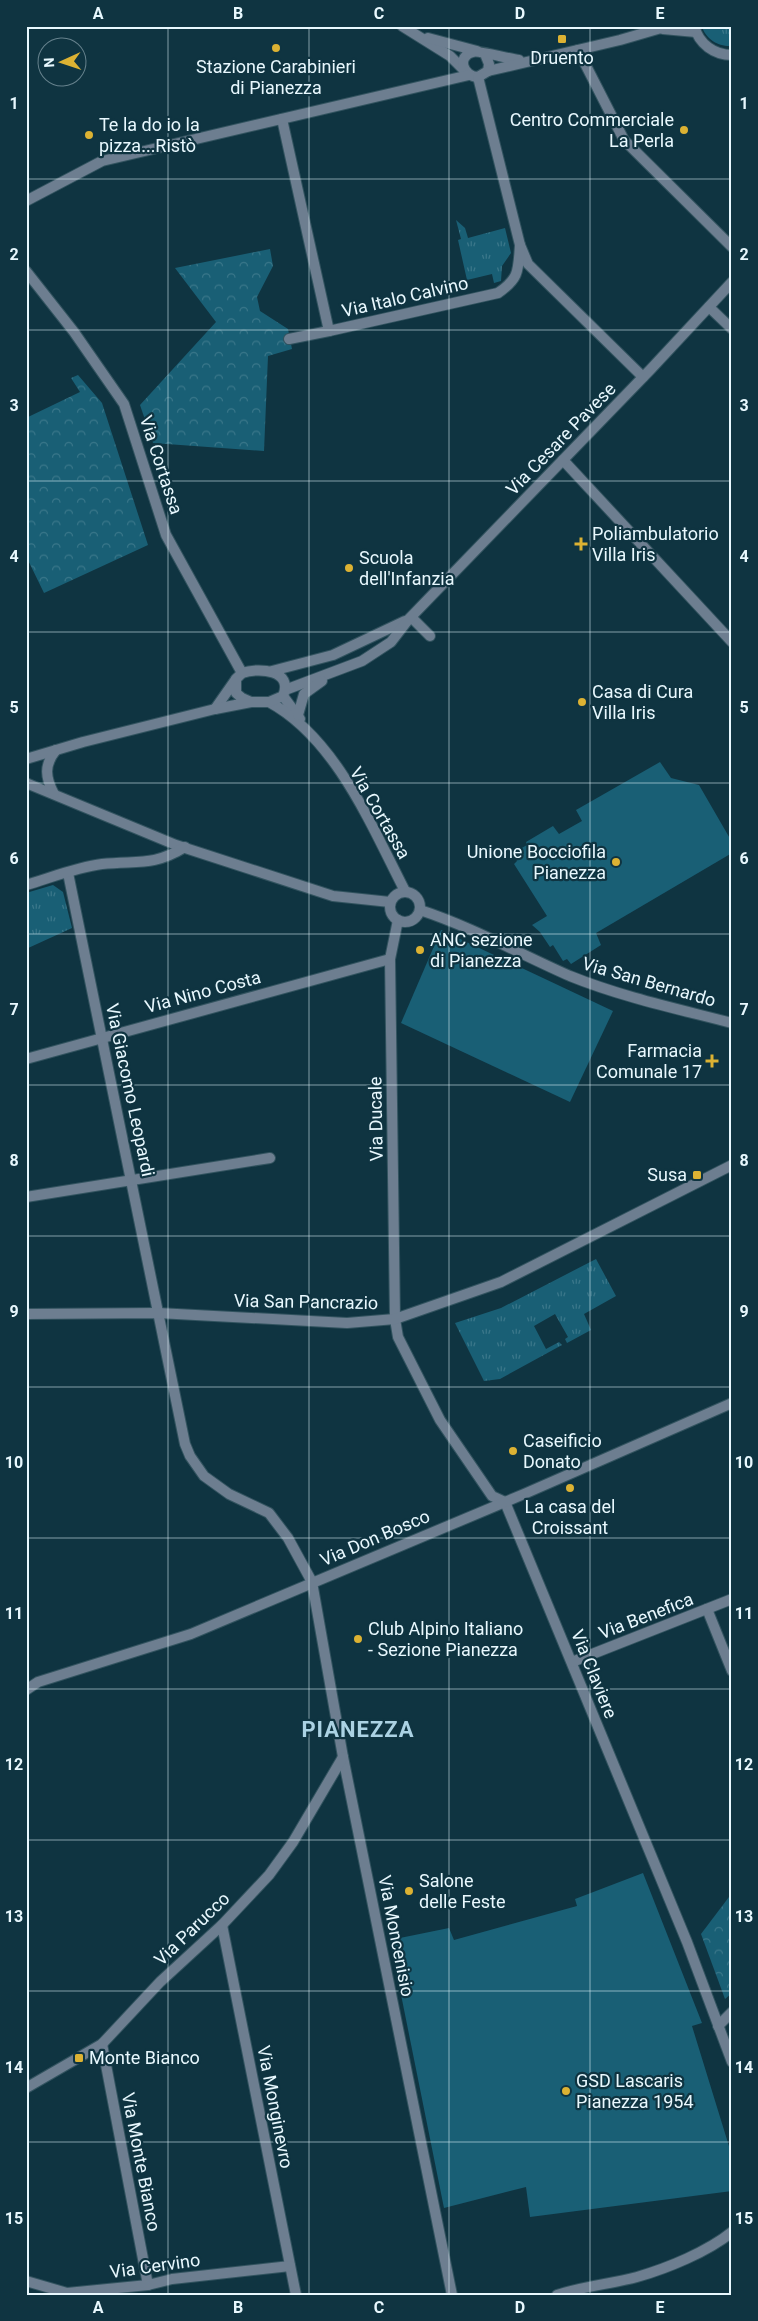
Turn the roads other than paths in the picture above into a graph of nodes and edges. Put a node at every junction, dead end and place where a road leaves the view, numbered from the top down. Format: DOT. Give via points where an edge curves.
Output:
graph roads {
  1 [pos="402,26"];
  2 [pos="665,28"];
  3 [pos="695,29"];
  4 [pos="421,37"];
  5 [pos="578,50"];
  6 [pos="481,53"];
  7 [pos="732,55"];
  8 [pos="530,61"];
  9 [pos="488,71"];
  10 [pos="471,74"];
  11 [pos="282,119"];
  12 [pos="26,201"];
  13 [pos="520,245"];
  14 [pos="732,247"];
  15 [pos="28,275"];
  16 [pos="732,282"];
  17 [pos="709,307"];
  18 [pos="732,329"];
  19 [pos="329,331"];
  20 [pos="290,339"];
  21 [pos="643,377"];
  22 [pos="563,460"];
  23 [pos="410,619"];
  24 [pos="430,636"];
  25 [pos="732,642"];
  26 [pos="340,670"];
  27 [pos="272,671"];
  28 [pos="239,676"];
  29 [pos="284,693"];
  30 [pos="251,702"];
  31 [pos="269,702"];
  32 [pos="215,709"];
  33 [pos="298,715"];
  34 [pos="305,728"];
  35 [pos="57,749"];
  36 [pos="26,752"];
  37 [pos="26,759"];
  38 [pos="26,776"];
  39 [pos="26,783"];
  40 [pos="41,788"];
  41 [pos="54,794"];
  42 [pos="184,848"];
  43 [pos="68,873"];
  44 [pos="26,885"];
  45 [pos="405,892"];
  46 [pos="390,902"];
  47 [pos="420,910"];
  48 [pos="398,920"];
  49 [pos="390,959"];
  50 [pos="731,1021"];
  51 [pos="102,1037"];
  52 [pos="26,1059"];
  53 [pos="270,1158"];
  54 [pos="732,1165"];
  55 [pos="132,1179"];
  56 [pos="26,1197"];
  57 [pos="158,1313"];
  58 [pos="26,1314"];
  59 [pos="395,1319"];
  60 [pos="732,1402"];
  61 [pos="505,1502"];
  62 [pos="312,1582"];
  63 [pos="732,1599"];
  64 [pos="707,1609"];
  65 [pos="572,1662"];
  66 [pos="732,1671"];
  67 [pos="26,1690"];
  68 [pos="343,1757"];
  69 [pos="222,1925"];
  70 [pos="732,2012"];
  71 [pos="718,2026"];
  72 [pos="102,2044"];
  73 [pos="732,2062"];
  74 [pos="26,2088"];
  75 [pos="732,2232"];
  76 [pos="290,2266"];
  77 [pos="26,2281"];
  78 [pos="148,2285"];
  79 [pos="296,2295"];
  80 [pos="452,2295"];
  81 [pos="558,2295"];
  1 -- 4 [label="street"];
  2 -- 3 [label="street"];
  2 -- 5 [label="street"];
  3 -- 7 [label="street" via="708,48"];
  4 -- 6 [label="street"];
  4 -- 10 [label="street"];
  5 -- 8 [label="street"];
  5 -- 14 [label="street" via="624,140"];
  6 -- 8 [label="street"];
  6 -- 9 [label="street" via="489,64"];
  6 -- 10 [label="street" via="470,52 464,58"];
  8 -- 9 [label="street"];
  9 -- 10 [label="street"];
  10 -- 11 [label="street"];
  10 -- 13 [label="street"];
  11 -- 12 [label="street" via="102,161"];
  11 -- 19 [label="street, Via Italo Calvino"];
  13 -- 19 [label="street, Via Italo Calvino" via="512,283 498,293"];
  13 -- 21 [label="street" via="528,264"];
  15 -- 28 [label="street, Via Cortassa" via="124,404 166,535"];
  16 -- 17 [label="street, Via Cesare Pavese"];
  17 -- 18 [label="street"];
  17 -- 21 [label="street, Via Cesare Pavese"];
  19 -- 20 [label="street"];
  21 -- 22 [label="street, Via Cesare Pavese"];
  22 -- 23 [label="street, Via Cesare Pavese"];
  22 -- 25 [label="street"];
  23 -- 24 [label="street"];
  23 -- 26 [label="street, Via Cesare Pavese" via="391,642"];
  23 -- 27 [label="street, Via Cesare Pavese" via="333,654"];
  26 -- 29 [label="street, Via Cesare Pavese"];
  26 -- 33 [label="street" via="304,694"];
  27 -- 28 [label="street, Via Cesare Pavese"];
  27 -- 29 [label="street" via="285,682"];
  28 -- 30 [label="street" via="236,693"];
  28 -- 32 [label="street"];
  29 -- 31 [label="street, Via Cesare Pavese"];
  29 -- 33 [label="street, Via Cortassa"];
  30 -- 31 [label="street, Via Cesare Pavese"];
  30 -- 32 [label="street, Via Cesare Pavese"];
  31 -- 34 [label="street, Via Cortassa"];
  32 -- 35 [label="street, Via Cesare Pavese"];
  33 -- 34 [label="street, Via Cortassa"];
  34 -- 45 [label="street, Via Cortassa" via="354,792"];
  35 -- 36 [label="street, Via Cesare Pavese"];
  35 -- 37 [label="street, Via Cesare Pavese"];
  35 -- 41 [label="street" via="46,770"];
  38 -- 40 [label="street"];
  39 -- 40 [label="street"];
  40 -- 41 [label="street"];
  41 -- 42 [label="street"];
  42 -- 43 [label="street" via="166,858 148,862 100,864"];
  42 -- 46 [label="street" via="333,896"];
  43 -- 44 [label="street"];
  43 -- 51 [label="street, Via Giacomo Leopardi"];
  45 -- 46 [label="street" via="396,894"];
  45 -- 47 [label="street" via="415,896"];
  46 -- 48 [label="street" via="392,915"];
  47 -- 48 [label="street" via="412,920"];
  47 -- 50 [label="street, Via San Bernardo" via="449,919 570,976"];
  48 -- 49 [label="street, Via Ducale"];
  49 -- 51 [label="street, Via Nino Costa"];
  49 -- 59 [label="street, Via Ducale"];
  51 -- 52 [label="street, Via Nino Costa"];
  51 -- 55 [label="street, Via Giacomo Leopardi"];
  53 -- 55 [label="street"];
  54 -- 59 [label="street, Via San Pancrazio" via="501,1282"];
  55 -- 56 [label="street"];
  55 -- 57 [label="street, Via Giacomo Leopardi"];
  57 -- 58 [label="street, Via San Pancrazio"];
  57 -- 59 [label="street, Via San Pancrazio" via="346,1322"];
  57 -- 62 [label="street, Via Giacomo Leopardi" via="190,1456 214,1484 269,1513 288,1538"];
  59 -- 61 [label="street, Via Claviere" via="398,1337 440,1420 492,1496"];
  60 -- 61 [label="street, Via Don Bosco"];
  61 -- 62 [label="street, Via Don Bosco"];
  61 -- 65 [label="street, Via Claviere"];
  62 -- 67 [label="street, Via Don Bosco" via="191,1634 38,1682"];
  62 -- 68 [label="street, Via Moncenisio"];
  63 -- 64 [label="street, Via Benefica"];
  64 -- 65 [label="street, Via Benefica"];
  64 -- 66 [label="street"];
  65 -- 71 [label="street, Via Claviere"];
  68 -- 69 [label="street, Via Parucco" via="269,1876"];
  68 -- 80 [label="street, Via Moncenisio"];
  69 -- 72 [label="street, Via Parucco" via="160,1982"];
  69 -- 76 [label="street, Via Monginevro"];
  70 -- 71 [label="street"];
  71 -- 73 [label="street, Via Claviere"];
  72 -- 74 [label="street, Via Parucco"];
  72 -- 78 [label="street, Via Monte Bianco"];
  75 -- 81 [label="street" via="676,2264 637,2277"];
  76 -- 78 [label="street, Via Cervino" via="172,2279"];
  76 -- 79 [label="street, Via Monginevro"];
  77 -- 78 [label="street, Via Cervino" via="67,2293"];
}
